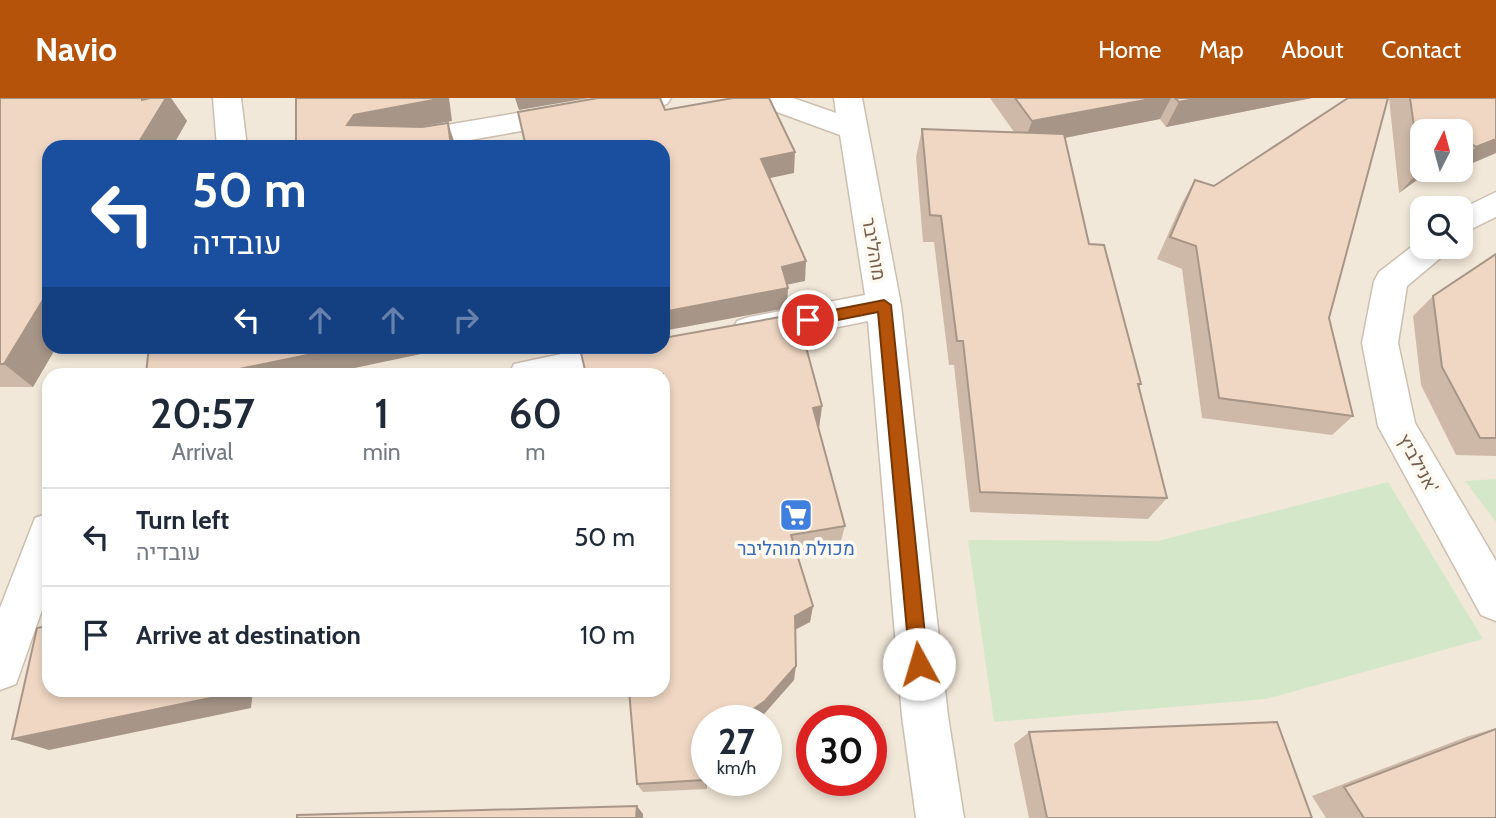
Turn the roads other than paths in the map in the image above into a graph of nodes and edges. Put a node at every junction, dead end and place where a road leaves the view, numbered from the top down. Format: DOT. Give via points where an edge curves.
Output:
graph roads {
  1 [pos="227,98"];
  2 [pos="657,98"];
  3 [pos="765,98"];
  4 [pos="851,114"];
  5 [pos="231,140"];
  6 [pos="416,140"];
  7 [pos="1496,202"];
  8 [pos="1473,216"];
  9 [pos="1418,259"];
  10 [pos="884,305"];
  11 [pos="712,339"];
  12 [pos="631,354"];
  13 [pos="558,368"];
  14 [pos="42,551"];
  15 [pos="1496,601"];
  16 [pos="0,668"];
  17 [pos="940,818"];
  1 -- 5 [label="street"];
  2 -- 6 [label="street"];
  3 -- 4 [label="street"];
  4 -- 10 [label="street, מוהליבר"];
  7 -- 8 [label="street"];
  9 -- 15 [label="street, אנילביץ'" via="1391,281 1380,343 1397,426"];
  10 -- 11 [label="street"];
  10 -- 17 [label="street, מוהליבר" via="923,703"];
  12 -- 13 [label="street"];
  14 -- 16 [label="street"];
}
